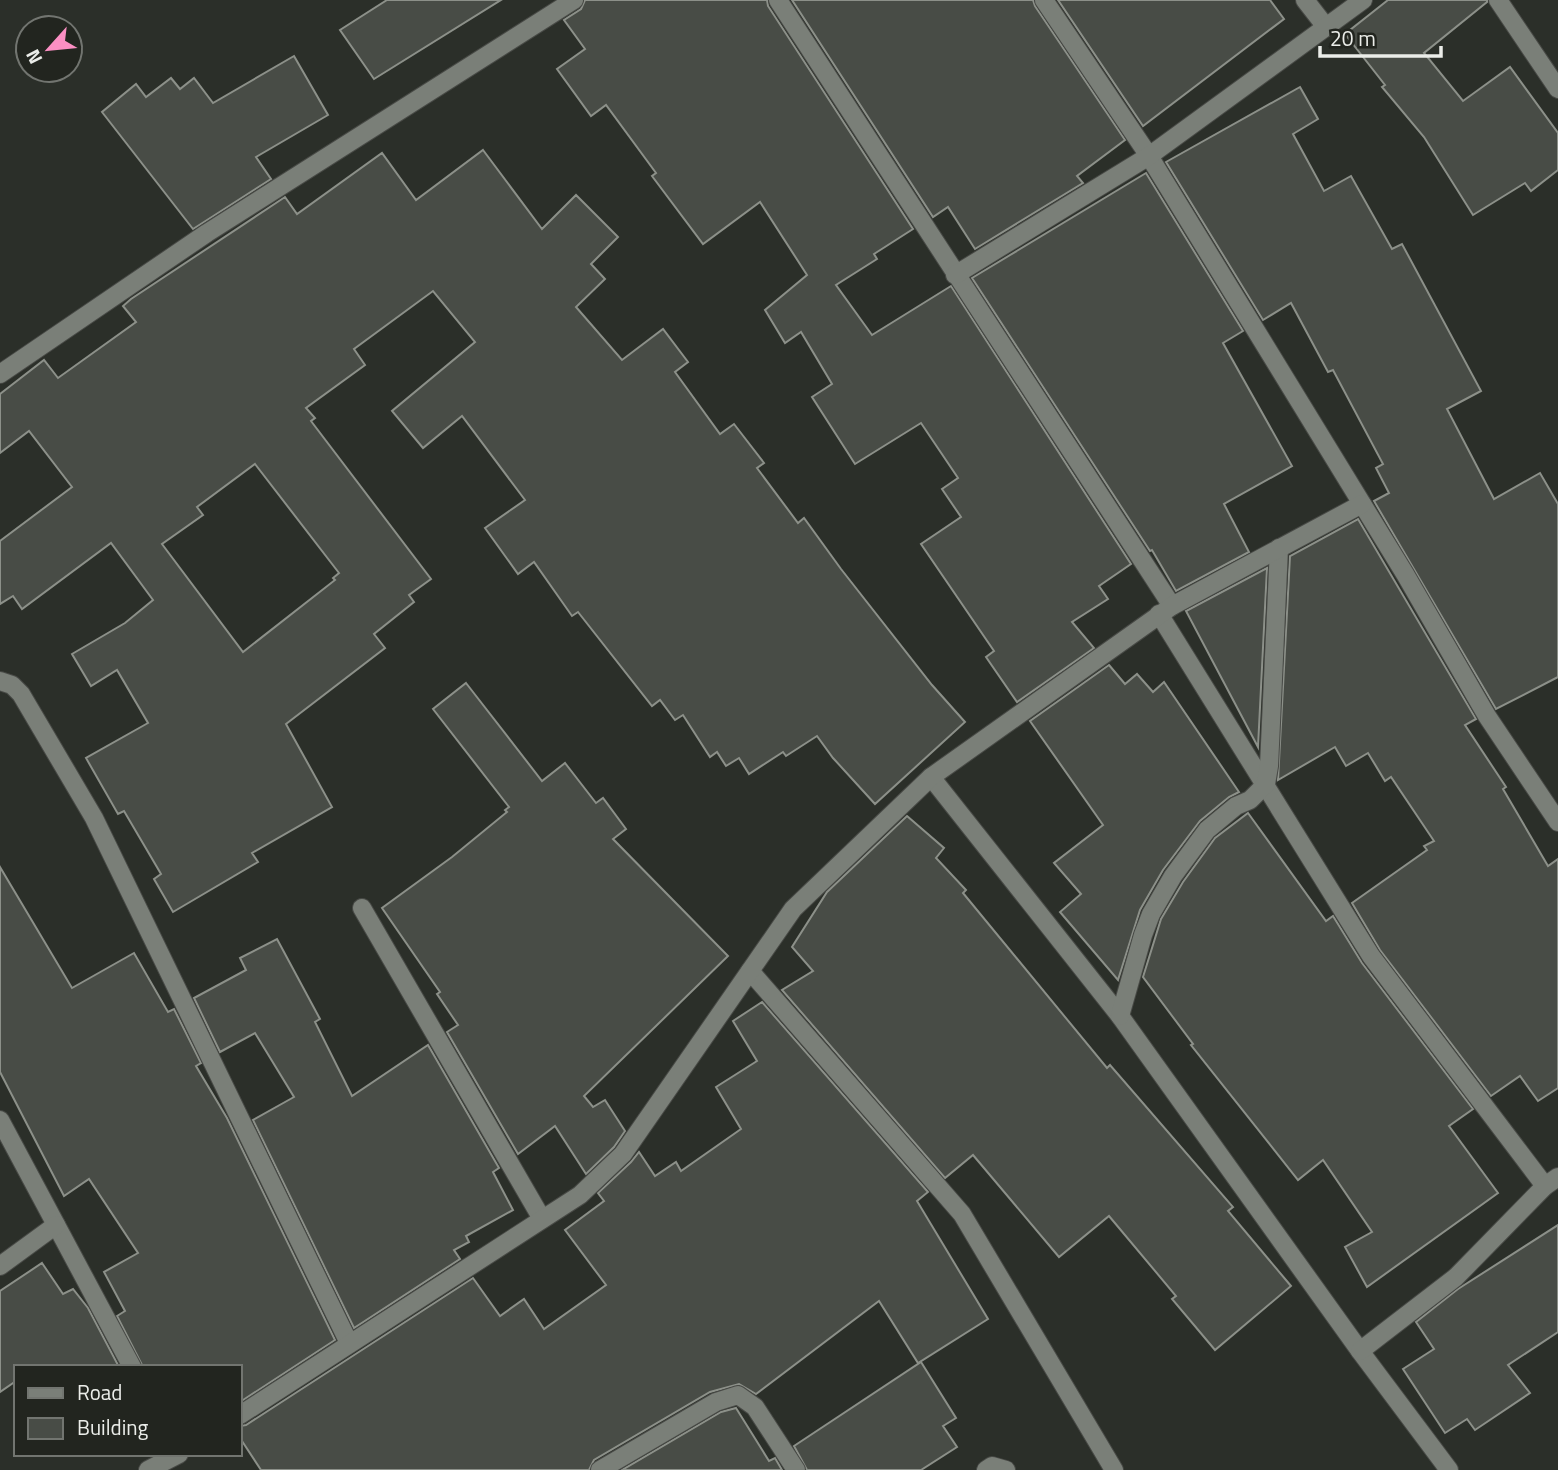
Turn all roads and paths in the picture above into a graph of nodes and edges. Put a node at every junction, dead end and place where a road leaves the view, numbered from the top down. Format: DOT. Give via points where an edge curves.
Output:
graph roads {
  1 [pos="574,0"];
  2 [pos="778,0"];
  3 [pos="1044,0"];
  4 [pos="1305,0"];
  5 [pos="1363,0"];
  6 [pos="1498,0"];
  7 [pos="1326,27"];
  8 [pos="1558,89"];
  9 [pos="1149,156"];
  10 [pos="955,275"];
  11 [pos="0,374"];
  12 [pos="1362,503"];
  13 [pos="1279,548"];
  14 [pos="1166,610"];
  15 [pos="0,681"];
  16 [pos="932,776"];
  17 [pos="1266,783"];
  18 [pos="1558,822"];
  19 [pos="362,908"];
  20 [pos="750,971"];
  21 [pos="1121,1016"];
  22 [pos="0,1120"];
  23 [pos="1551,1181"];
  24 [pos="542,1219"];
  25 [pos="56,1225"];
  26 [pos="0,1266"];
  27 [pos="349,1343"];
  28 [pos="1360,1351"];
  29 [pos="131,1365"];
  30 [pos="242,1414"];
  31 [pos="175,1456"];
  32 [pos="148,1470"];
  33 [pos="600,1470"];
  34 [pos="796,1470"];
  35 [pos="1114,1470"];
  36 [pos="1449,1470"];
  1 -- 11 [label="street" via="207,233"];
  2 -- 10 [label="street"];
  3 -- 9 [label="street"];
  4 -- 7 [label="street"];
  5 -- 7 [label="street"];
  6 -- 8 [label="street"];
  7 -- 9 [label="street"];
  9 -- 10 [label="street"];
  9 -- 12 [label="street"];
  10 -- 14 [label="street"];
  12 -- 13 [label="street"];
  12 -- 18 [label="street" via="1487,716"];
  13 -- 14 [label="street"];
  13 -- 17 [label="street"];
  14 -- 16 [label="street"];
  14 -- 17 [label="street"];
  15 -- 27 [label="street" via="21,694 94,818"];
  16 -- 20 [label="street" via="793,909"];
  16 -- 21 [label="street"];
  17 -- 21 [label="street" via="1207,830 1173,876 1150,914"];
  17 -- 23 [label="street" via="1371,956"];
  19 -- 24 [label="street"];
  20 -- 24 [label="street" via="623,1154 580,1195"];
  20 -- 35 [label="street" via="962,1214"];
  21 -- 28 [label="street"];
  22 -- 25 [label="street"];
  23 -- 28 [label="street" via="1456,1277"];
  24 -- 27 [label="street"];
  25 -- 26 [label="street"];
  25 -- 29 [label="street"];
  27 -- 30 [label="street"];
  28 -- 36 [label="street"];
  31 -- 32 [label="street"];
  33 -- 34 [label="street" via="716,1402 738,1395 755,1407"];
}
